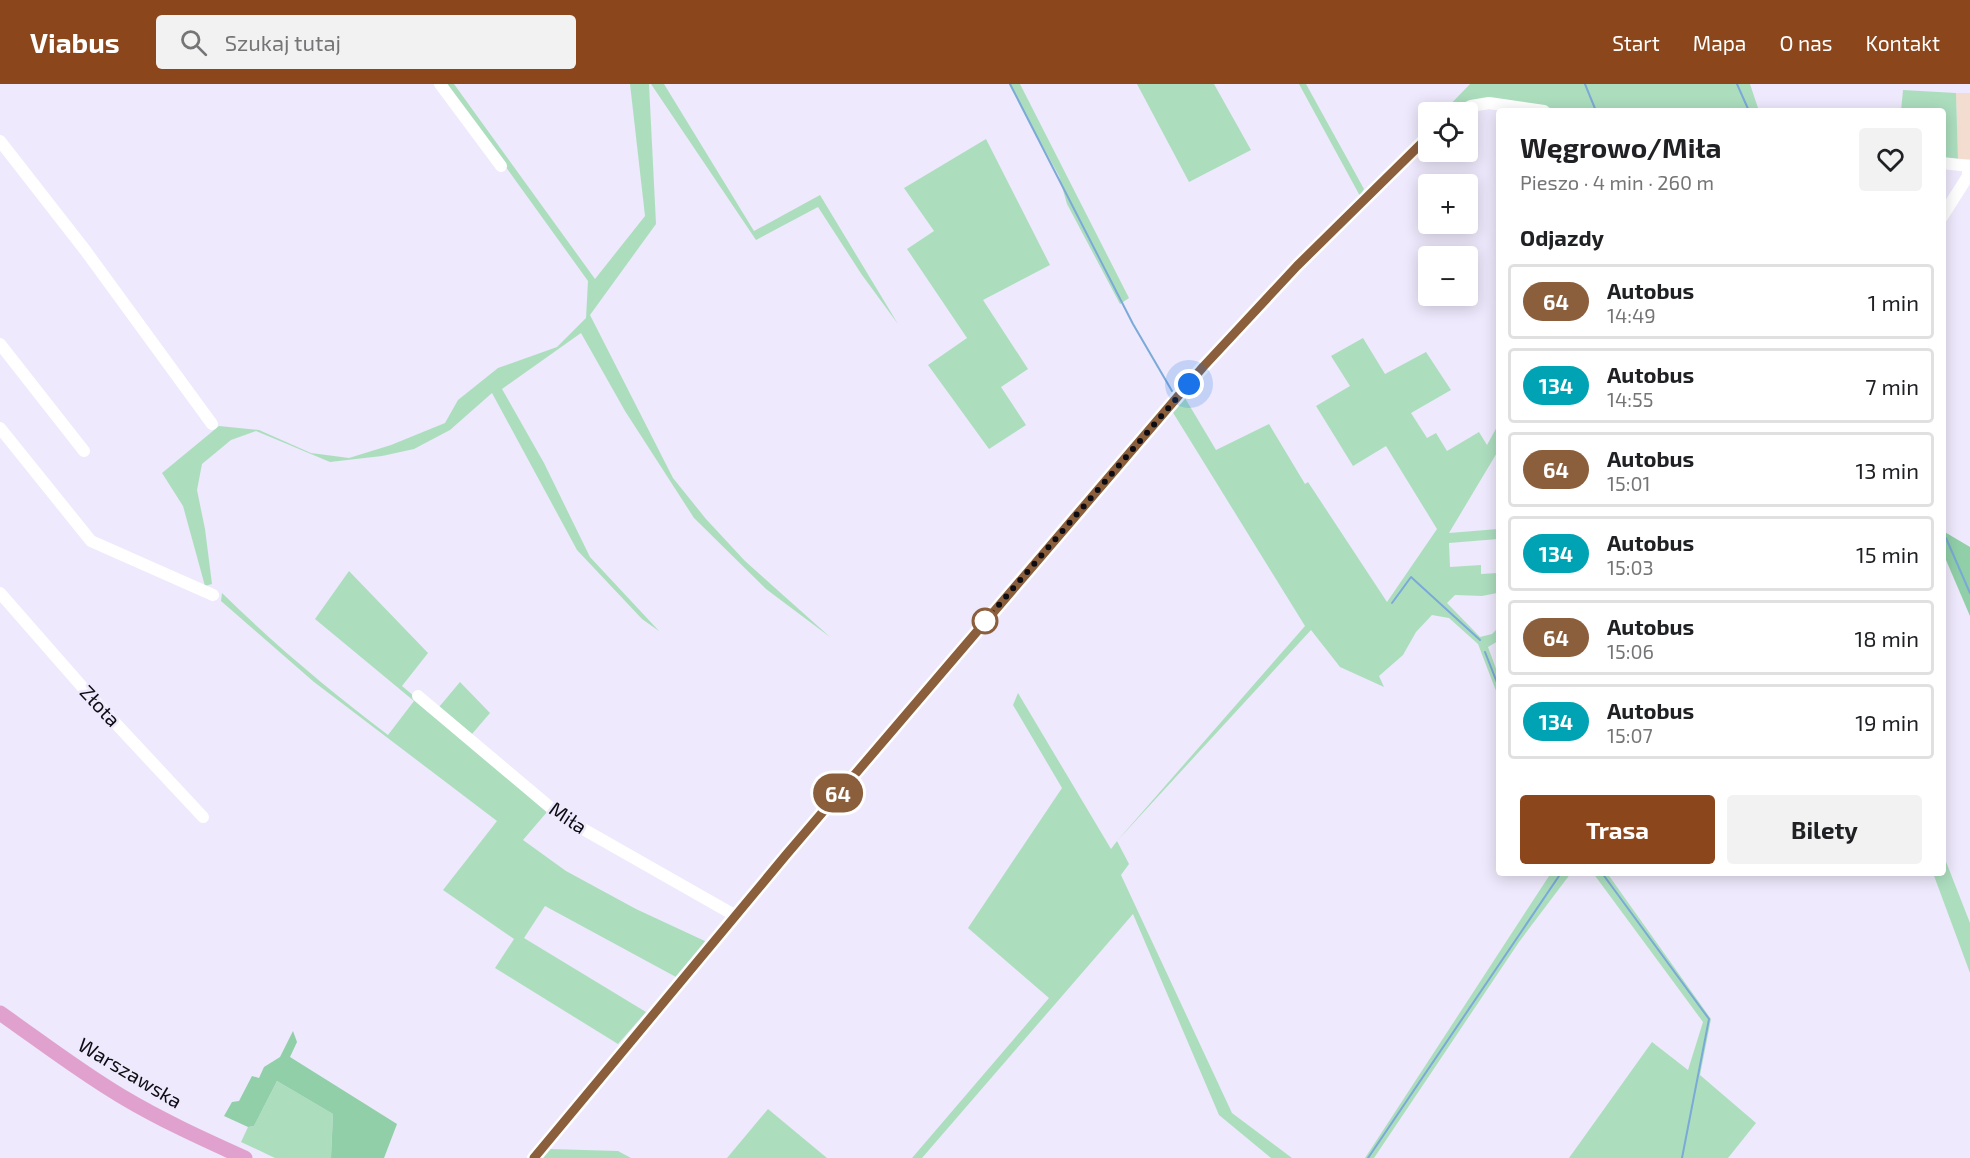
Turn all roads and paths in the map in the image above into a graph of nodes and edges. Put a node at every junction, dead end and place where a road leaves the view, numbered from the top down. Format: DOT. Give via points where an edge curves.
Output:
graph roads {
  1 [pos="440,84"];
  2 [pos="1478,104"];
  3 [pos="1523,108"];
  4 [pos="0,141"];
  5 [pos="1418,147"];
  6 [pos="1946,164"];
  7 [pos="501,166"];
  8 [pos="1969,167"];
  9 [pos="1946,211"];
  10 [pos="0,344"];
  11 [pos="212,424"];
  12 [pos="0,428"];
  13 [pos="84,451"];
  14 [pos="0,593"];
  15 [pos="213,595"];
  16 [pos="418,696"];
  17 [pos="203,817"];
  18 [pos="736,916"];
  19 [pos="0,1013"];
  20 [pos="245,1158"];
  21 [pos="534,1158"];
  1 -- 7 [label="street"];
  2 -- 3 [label="street"];
  4 -- 11 [label="street"];
  5 -- 18 [label="street" via="1297,266 1203,367"];
  6 -- 8 [label="street"];
  8 -- 9 [label="street" via="1968,176"];
  10 -- 13 [label="street"];
  12 -- 15 [label="street" via="91,541"];
  14 -- 17 [label="street, Złota"];
  16 -- 18 [label="street, Miła" via="557,813"];
  18 -- 21 [label="street"];
  19 -- 20 [label="main road, Warszawska" via="124,1098"];
}
